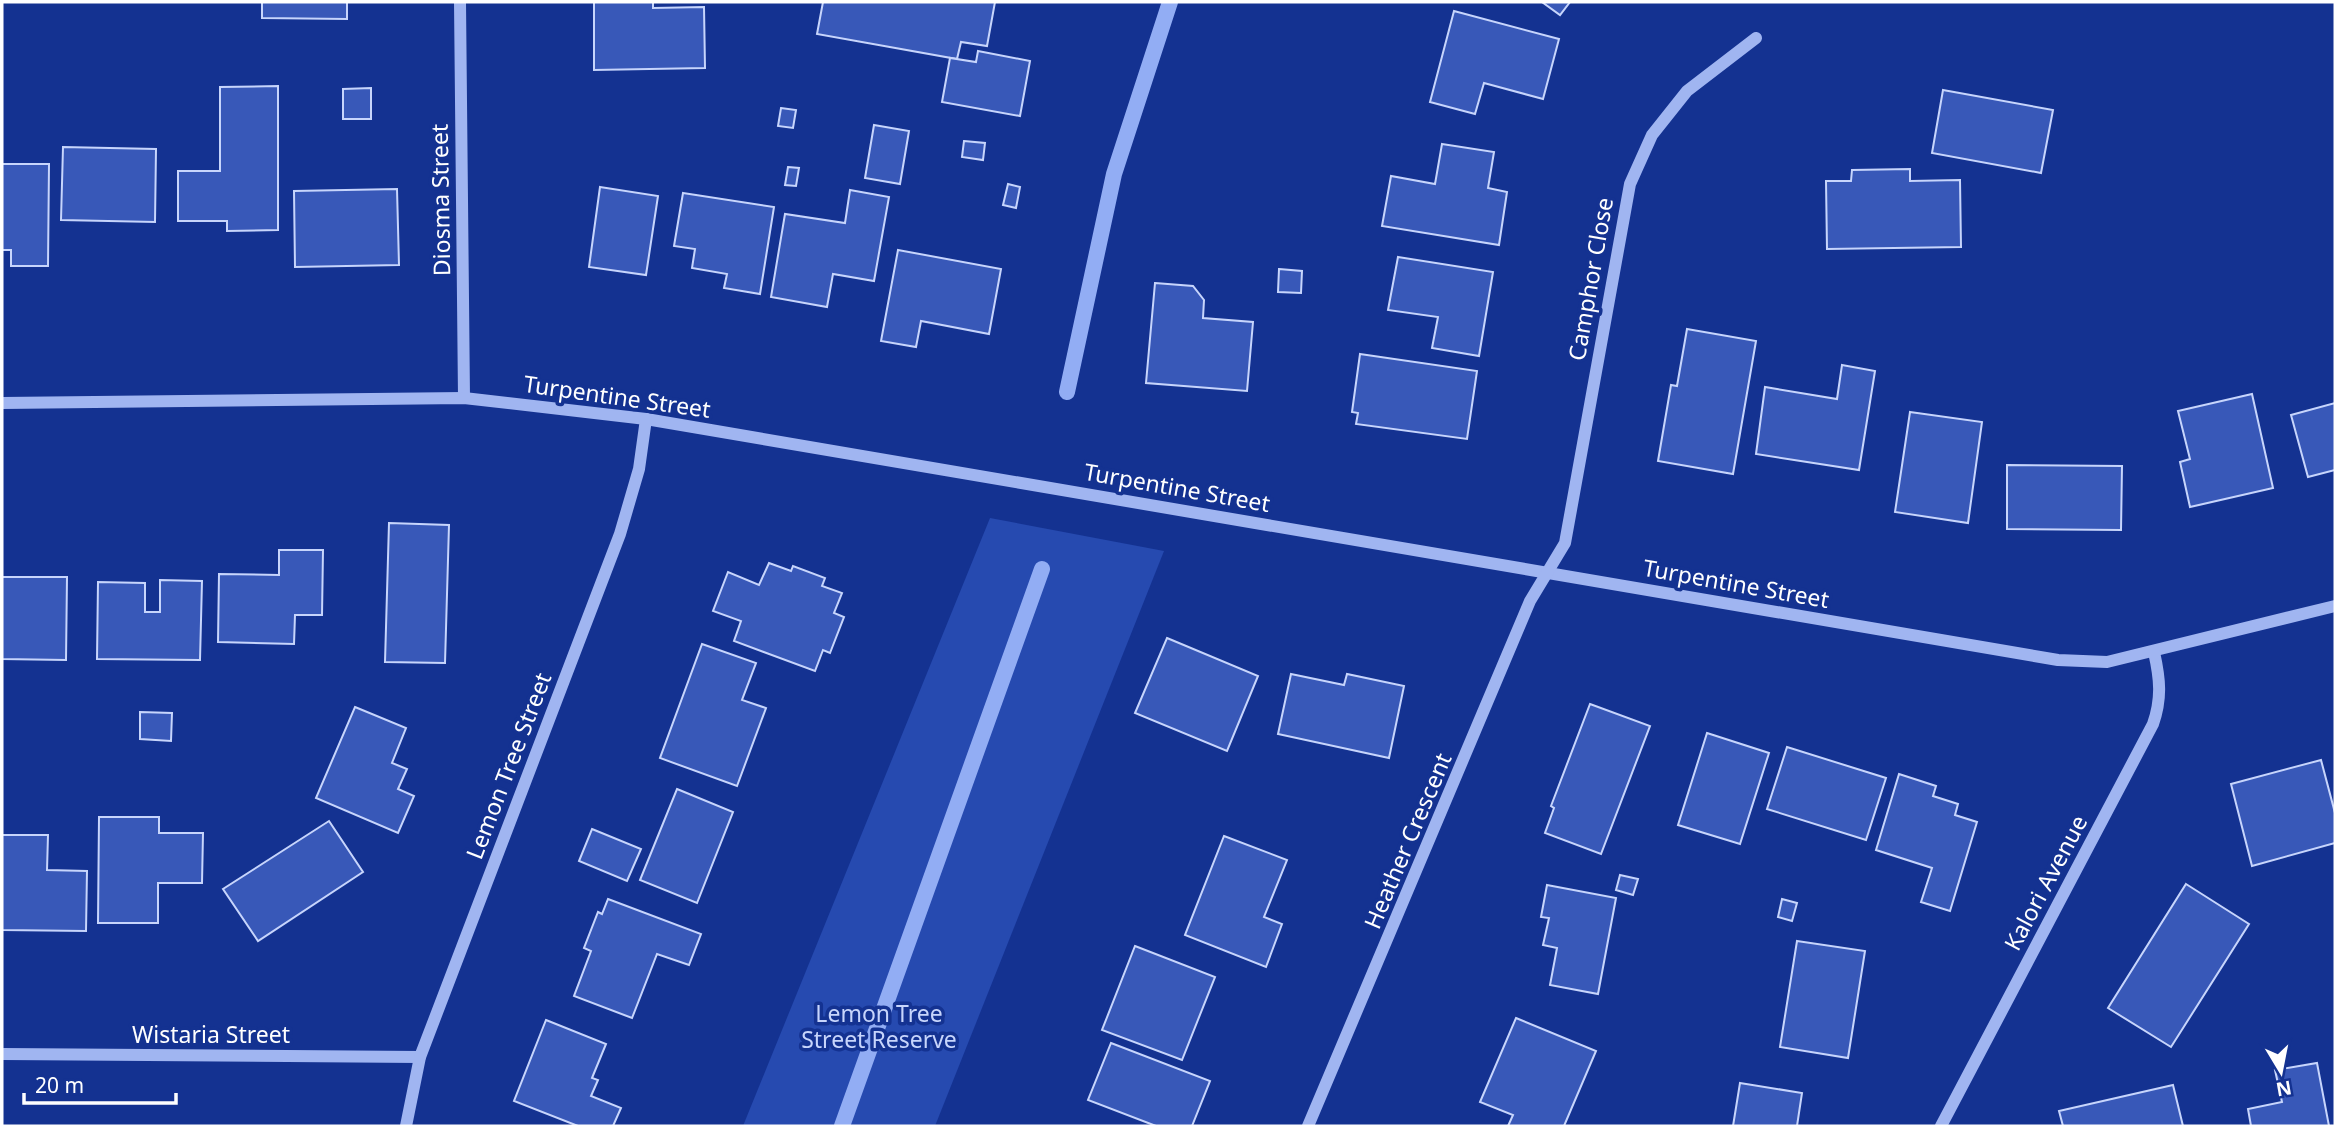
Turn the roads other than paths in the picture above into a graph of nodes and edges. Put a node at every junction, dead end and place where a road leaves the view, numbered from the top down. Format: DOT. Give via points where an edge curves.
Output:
graph roads {
  1 [pos="460,2"];
  2 [pos="1756,38"];
  3 [pos="464,398"];
  4 [pos="2,403"];
  5 [pos="646,419"];
  6 [pos="1548,573"];
  7 [pos="2335,606"];
  8 [pos="2154,652"];
  9 [pos="2,1054"];
  10 [pos="419,1057"];
  11 [pos="406,1126"];
  12 [pos="1308,1126"];
  13 [pos="1941,1126"];
  1 -- 3 [label="street, Diosma Street"];
  2 -- 6 [label="street, Camphor Close" via="1687,92 1653,135 1630,184 1565,543"];
  3 -- 4 [label="street, Turpentine Street"];
  3 -- 5 [label="street, Turpentine Street"];
  5 -- 6 [label="street, Turpentine Street"];
  5 -- 10 [label="street, Lemon Tree Street" via="639,469 620,534"];
  6 -- 8 [label="street, Turpentine Street" via="2058,660 2107,662"];
  6 -- 12 [label="street, Heather Crescent" via="1530,601"];
  7 -- 8 [label="street, Turpentine Street"];
  8 -- 13 [label="street, Kalori Avenue" via="2161,683 2153,724"];
  9 -- 10 [label="street, Wistaria Street"];
  10 -- 11 [label="street, Lemon Tree Street"];
}
